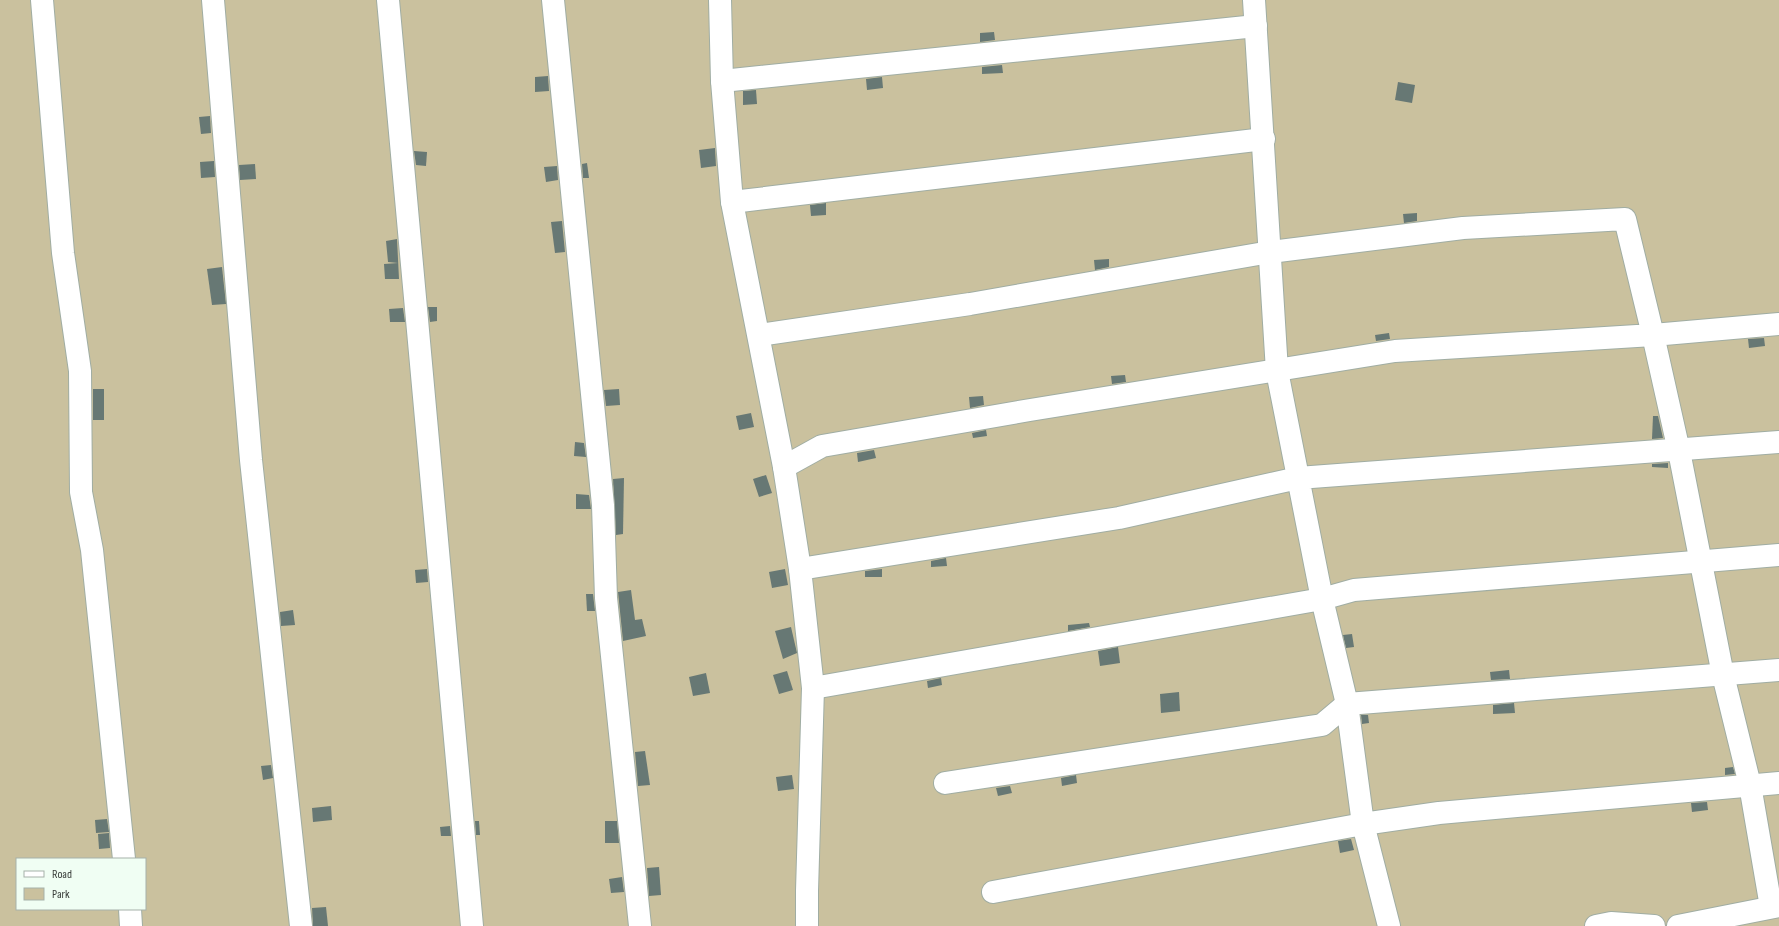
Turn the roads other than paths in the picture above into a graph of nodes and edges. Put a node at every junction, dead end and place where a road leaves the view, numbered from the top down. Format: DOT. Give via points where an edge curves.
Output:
graph roads {
  1 [pos="42,0"];
  2 [pos="213,0"];
  3 [pos="388,0"];
  4 [pos="553,0"];
  5 [pos="720,0"];
  6 [pos="1254,0"];
  7 [pos="1256,26"];
  8 [pos="722,81"];
  9 [pos="1264,139"];
  10 [pos="732,202"];
  11 [pos="1270,252"];
  12 [pos="1779,324"];
  13 [pos="758,335"];
  14 [pos="1653,335"];
  15 [pos="1277,371"];
  16 [pos="1779,442"];
  17 [pos="1679,451"];
  18 [pos="784,467"];
  19 [pos="1298,478"];
  20 [pos="1779,556"];
  21 [pos="1700,561"];
  22 [pos="800,569"];
  23 [pos="1322,599"];
  24 [pos="1779,670"];
  25 [pos="1723,675"];
  26 [pos="813,688"];
  27 [pos="1347,704"];
  28 [pos="944,783"];
  29 [pos="1779,783"];
  30 [pos="1750,785"];
  31 [pos="1363,824"];
  32 [pos="124,858"];
  33 [pos="993,892"];
  34 [pos="1775,907"];
  35 [pos="130,910"];
  36 [pos="131,926"];
  37 [pos="301,926"];
  38 [pos="472,926"];
  39 [pos="640,926"];
  40 [pos="807,926"];
  41 [pos="1389,926"];
  42 [pos="1596,926"];
  43 [pos="1654,926"];
  44 [pos="1678,926"];
  1 -- 32 [label="lane" via="63,253 80,371 82,492 92,550"];
  2 -- 37 [label="lane" via="251,460"];
  3 -- 38 [label="lane"];
  4 -- 39 [label="lane" via="603,505 606,598"];
  5 -- 8 [label="lane"];
  6 -- 7 [label="lane"];
  7 -- 8 [label="lane"];
  7 -- 9 [label="lane"];
  8 -- 10 [label="lane"];
  9 -- 10 [label="lane"];
  9 -- 11 [label="lane"];
  10 -- 13 [label="lane"];
  11 -- 13 [label="lane" via="970,304"];
  11 -- 14 [label="lane" via="1463,228 1625,219"];
  11 -- 15 [label="lane"];
  12 -- 14 [label="lane"];
  13 -- 18 [label="lane"];
  14 -- 15 [label="lane" via="1395,351"];
  14 -- 17 [label="lane"];
  15 -- 18 [label="lane" via="822,446"];
  15 -- 19 [label="lane"];
  16 -- 17 [label="lane"];
  17 -- 19 [label="lane"];
  17 -- 21 [label="lane"];
  18 -- 22 [label="lane"];
  19 -- 22 [label="lane" via="1119,518"];
  19 -- 23 [label="lane"];
  20 -- 21 [label="lane"];
  21 -- 23 [label="lane" via="1354,590"];
  21 -- 25 [label="lane"];
  22 -- 26 [label="lane"];
  23 -- 26 [label="lane"];
  23 -- 27 [label="lane"];
  24 -- 25 [label="lane"];
  25 -- 27 [label="lane"];
  25 -- 30 [label="lane"];
  26 -- 40 [label="lane"];
  27 -- 28 [label="lane" via="1322,725"];
  27 -- 31 [label="lane"];
  29 -- 30 [label="lane"];
  30 -- 31 [label="lane" via="1439,813"];
  30 -- 34 [label="lane"];
  31 -- 33 [label="lane"];
  31 -- 41 [label="lane"];
  34 -- 44 [label="lane"];
  35 -- 36 [label="lane"];
  42 -- 43 [label="lane" via="1611,923"];
}
